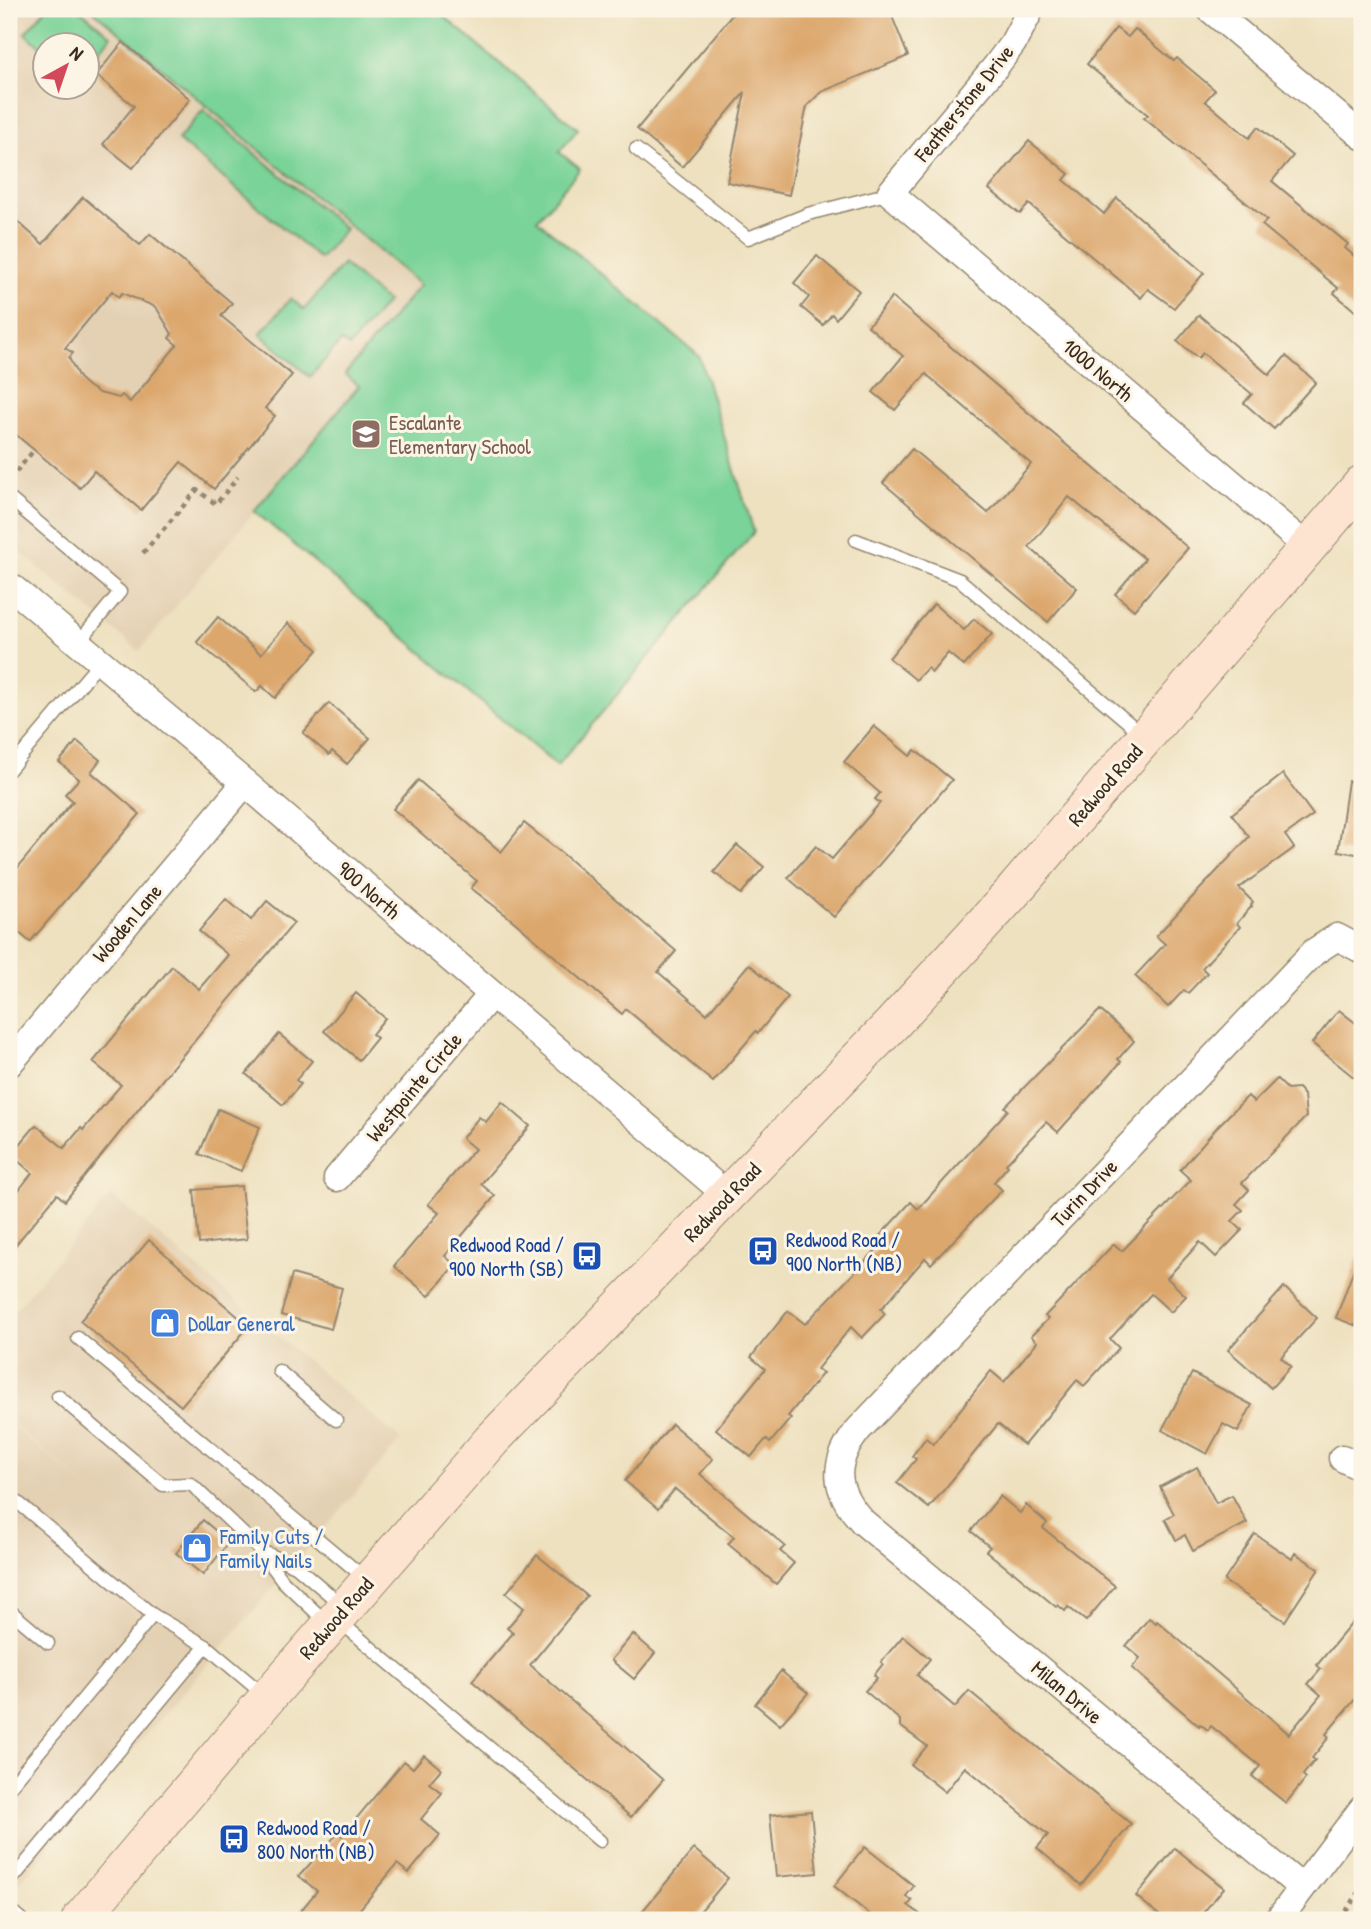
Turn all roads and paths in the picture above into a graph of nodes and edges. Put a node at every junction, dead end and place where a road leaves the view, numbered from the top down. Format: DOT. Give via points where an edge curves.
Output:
graph roads {
  1 [pos="1031,9"];
  2 [pos="1210,9"];
  3 [pos="1362,136"];
  4 [pos="636,149"];
  5 [pos="890,193"];
  6 [pos="34,450"];
  7 [pos="16,471"];
  8 [pos="238,477"];
  9 [pos="1362,484"];
  10 [pos="9,498"];
  11 [pos="856,540"];
  12 [pos="1307,547"];
  13 [pos="143,553"];
  14 [pos="9,585"];
  15 [pos="78,643"];
  16 [pos="100,662"];
  17 [pos="1146,738"];
  18 [pos="9,770"];
  19 [pos="245,783"];
  20 [pos="1362,950"];
  21 [pos="491,995"];
  22 [pos="9,1063"];
  23 [pos="337,1178"];
  24 [pos="728,1196"];
  25 [pos="78,1338"];
  26 [pos="279,1371"];
  27 [pos="58,1396"];
  28 [pos="337,1420"];
  29 [pos="841,1487"];
  30 [pos="9,1495"];
  31 [pos="261,1550"];
  32 [pos="345,1608"];
  33 [pos="9,1610"];
  34 [pos="153,1615"];
  35 [pos="48,1643"];
  36 [pos="206,1646"];
  37 [pos="267,1698"];
  38 [pos="9,1788"];
  39 [pos="1362,1809"];
  40 [pos="600,1841"];
  41 [pos="9,1883"];
  42 [pos="1302,1888"];
  43 [pos="1362,1888"];
  44 [pos="9,1909"];
  45 [pos="95,1915"];
  46 [pos="22,1920"];
  47 [pos="1278,1920"];
  48 [pos="1340,1920"];
  1 -- 5 [label="street, Featherstone Drive" via="996,66"];
  2 -- 3 [label="street"];
  4 -- 5 [label="lane" via="748,239 808,214"];
  5 -- 12 [label="street, 1000 North"];
  6 -- 7 [label="path"];
  8 -- 13 [label="path" via="216,504 197,489"];
  9 -- 12 [label="main road, Redwood Road"];
  10 -- 15 [label="lane" via="120,592"];
  11 -- 17 [label="lane" via="960,580"];
  12 -- 17 [label="main road, Redwood Road"];
  14 -- 15 [label="street, 900 North"];
  15 -- 16 [label="street, 900 North"];
  16 -- 18 [label="lane"];
  16 -- 19 [label="street, 900 North"];
  17 -- 24 [label="main road, Redwood Road" via="1011,894"];
  19 -- 21 [label="street, 900 North"];
  19 -- 22 [label="street, Wooden Lane"];
  20 -- 29 [label="street, Turin Drive" via="1337,937 1304,962 859,1429 839,1462"];
  21 -- 23 [label="street, Westpointe Circle"];
  21 -- 24 [label="street, 900 North"];
  24 -- 32 [label="main road, Redwood Road" via="491,1441"];
  25 -- 32 [label="lane"];
  26 -- 28 [label="lane"];
  27 -- 31 [label="lane" via="163,1485 191,1485"];
  29 -- 42 [label="street, Milan Drive" via="863,1522"];
  30 -- 34 [label="lane"];
  31 -- 32 [label="lane" via="296,1566"];
  31 -- 32 [label="lane" via="283,1581"];
  32 -- 37 [label="main road, Redwood Road"];
  32 -- 40 [label="lane"];
  33 -- 35 [label="lane"];
  34 -- 36 [label="lane"];
  34 -- 38 [label="lane"];
  36 -- 37 [label="lane"];
  36 -- 41 [label="lane"];
  37 -- 45 [label="main road, Redwood Road"];
  39 -- 42 [label="street"];
  42 -- 47 [label="street"];
  43 -- 48 [label="path"];
  44 -- 46 [label="lane"];
}
